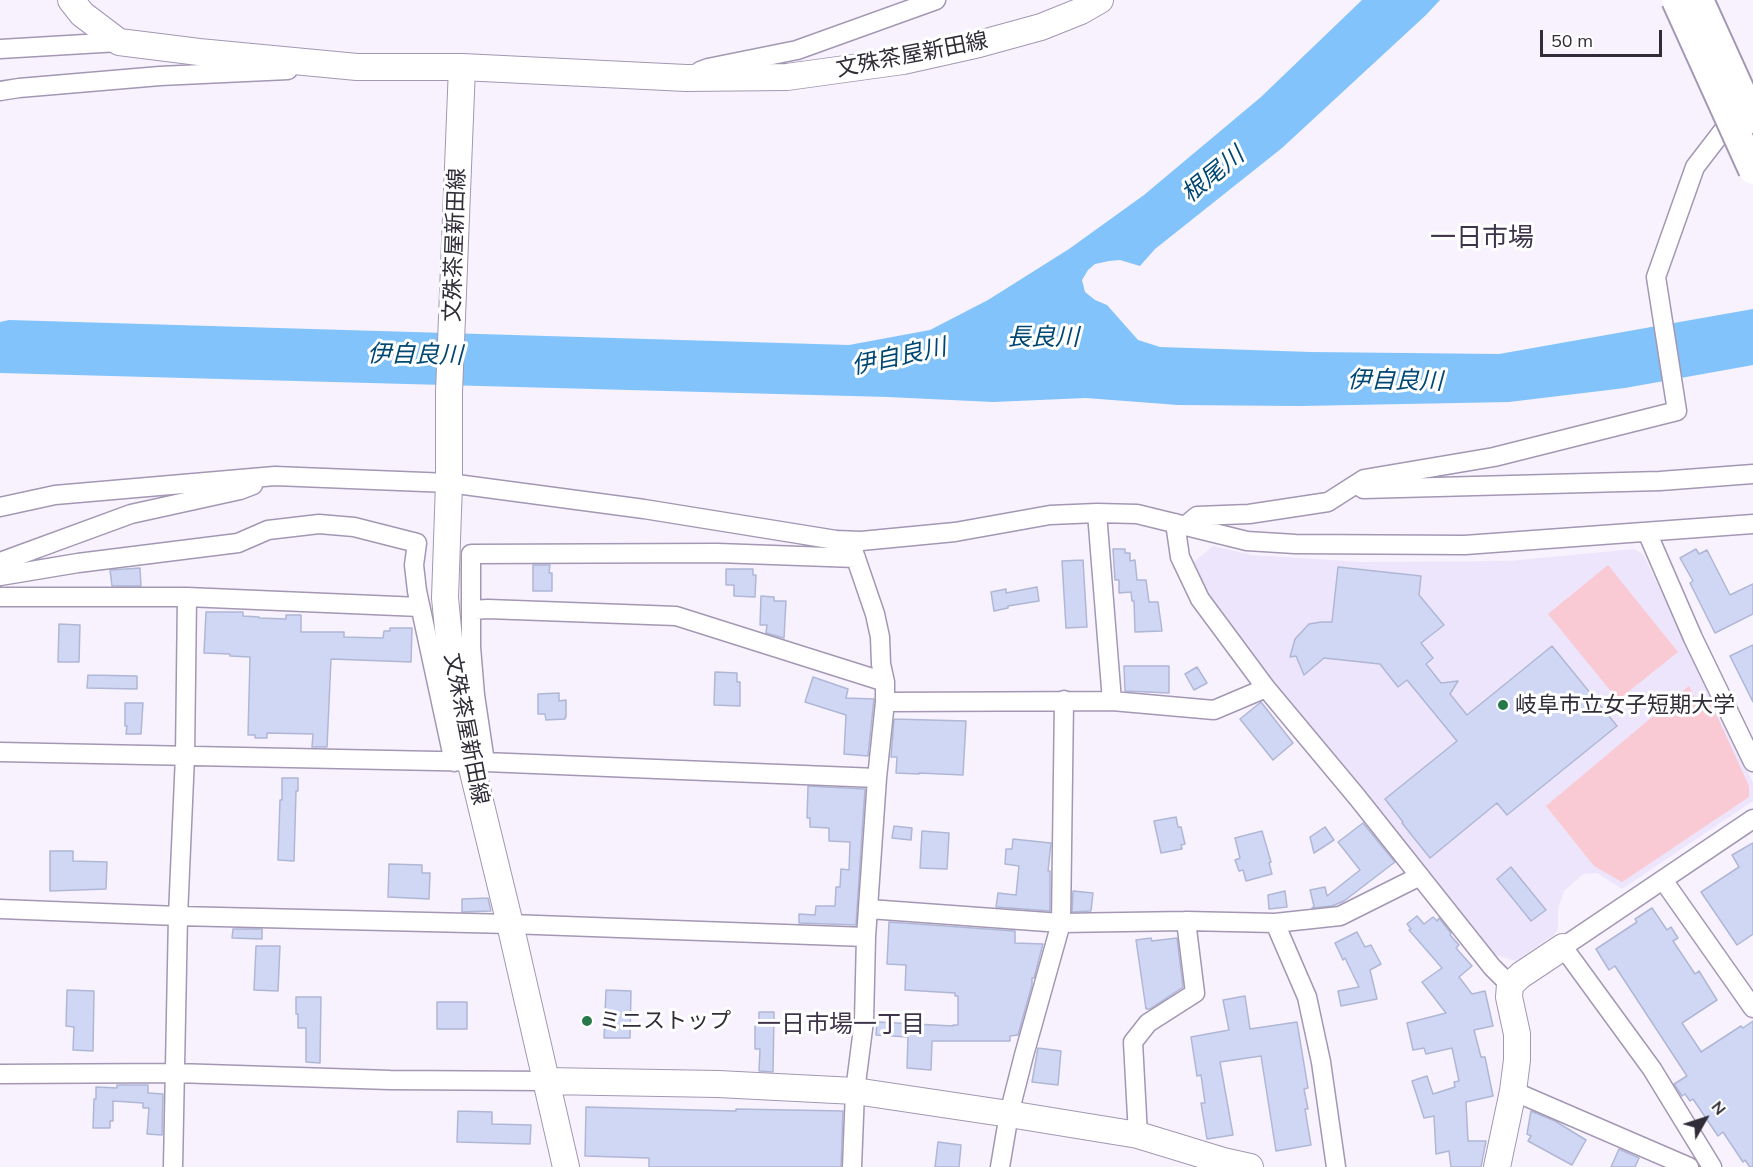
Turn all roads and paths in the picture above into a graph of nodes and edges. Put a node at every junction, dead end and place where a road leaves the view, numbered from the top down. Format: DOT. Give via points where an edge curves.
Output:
graph roads {
  1 [pos="71,0"];
  2 [pos="936,0"];
  3 [pos="1100,0"];
  4 [pos="1676,0"];
  5 [pos="1699,0"];
  6 [pos="119,42"];
  7 [pos="0,49"];
  8 [pos="357,67"];
  9 [pos="462,67"];
  10 [pos="686,78"];
  11 [pos="0,91"];
  12 [pos="1753,92"];
  13 [pos="1753,119"];
  14 [pos="1753,170"];
  15 [pos="449,472"];
  16 [pos="1753,474"];
  17 [pos="275,476"];
  18 [pos="1349,489"];
  19 [pos="0,507"];
  20 [pos="1097,513"];
  21 [pos="1753,524"];
  22 [pos="1180,525"];
  23 [pos="1647,532"];
  24 [pos="853,549"];
  25 [pos="0,562"];
  26 [pos="0,576"];
  27 [pos="0,597"];
  28 [pos="187,597"];
  29 [pos="420,607"];
  30 [pos="471,610"];
  31 [pos="885,682"];
  32 [pos="1266,688"];
  33 [pos="1064,700"];
  34 [pos="1112,700"];
  35 [pos="885,702"];
  36 [pos="0,752"];
  37 [pos="185,756"];
  38 [pos="470,762"];
  39 [pos="1753,762"];
  40 [pos="877,778"];
  41 [pos="1753,819"];
  42 [pos="1420,876"];
  43 [pos="1663,880"];
  44 [pos="0,909"];
  45 [pos="869,909"];
  46 [pos="178,916"];
  47 [pos="1186,921"];
  48 [pos="1061,923"];
  49 [pos="1275,923"];
  50 [pos="510,924"];
  51 [pos="866,937"];
  52 [pos="1563,947"];
  53 [pos="1510,985"];
  54 [pos="1753,1008"];
  55 [pos="176,1073"];
  56 [pos="0,1074"];
  57 [pos="546,1081"];
  58 [pos="855,1091"];
  59 [pos="1513,1091"];
  60 [pos="1010,1114"];
  61 [pos="1138,1135"];
  62 [pos="1222,1164"];
  63 [pos="172,1167"];
  64 [pos="566,1167"];
  65 [pos="852,1167"];
  66 [pos="1000,1167"];
  67 [pos="1250,1167"];
  68 [pos="1336,1167"];
  69 [pos="1497,1167"];
  70 [pos="1689,1167"];
  71 [pos="1712,1167"];
  1 -- 6 [label="main road" via="82,15"];
  2 -- 10 [label="street" via="797,50 708,68"];
  3 -- 10 [label="main road, 文殊茶屋新田線" via="1041,27 903,61 787,76"];
  4 -- 14 [label="main road, bridge"];
  5 -- 13 [label="main road, bridge"];
  6 -- 7 [label="street"];
  6 -- 8 [label="main road"];
  8 -- 9 [label="main road"];
  8 -- 11 [label="street" via="160,76"];
  9 -- 10 [label="main road, 文殊茶屋新田線"];
  9 -- 15 [label="main road, 文殊茶屋新田線"];
  12 -- 18 [label="street" via="1695,167 1656,277 1677,411 1494,457 1364,479"];
  15 -- 17 [label="street"];
  15 -- 24 [label="street" via="836,540"];
  15 -- 38 [label="main road, 文殊茶屋新田線" via="445,598 452,669"];
  16 -- 18 [label="street" via="1660,481"];
  17 -- 19 [label="street" via="55,495"];
  17 -- 25 [label="street" via="240,490 131,514"];
  18 -- 22 [label="street" via="1328,502 1249,514 1197,516"];
  20 -- 22 [label="street" via="1137,514"];
  20 -- 24 [label="street" via="1050,515 887,540"];
  20 -- 34 [label="street"];
  21 -- 23 [label="street"];
  22 -- 23 [label="street" via="1247,541 1295,544 1465,545"];
  22 -- 32 [label="street" via="1180,557 1200,599"];
  23 -- 39 [label="street"];
  24 -- 30 [label="street" via="471,554"];
  24 -- 31 [label="street" via="875,614"];
  26 -- 29 [label="street" via="78,562 238,543 268,530 319,524 354,527 417,543 414,565"];
  27 -- 28 [label="street"];
  28 -- 29 [label="street"];
  28 -- 37 [label="street"];
  29 -- 38 [label="street"];
  30 -- 31 [label="street" via="676,616"];
  30 -- 38 [label="street"];
  31 -- 35 [label="street"];
  32 -- 34 [label="street" via="1214,710"];
  32 -- 42 [label="street"];
  33 -- 34 [label="street"];
  33 -- 35 [label="street"];
  33 -- 48 [label="street"];
  35 -- 40 [label="street"];
  36 -- 37 [label="street"];
  37 -- 38 [label="street"];
  37 -- 46 [label="street"];
  38 -- 40 [label="street"];
  38 -- 50 [label="main road, 文殊茶屋新田線"];
  40 -- 45 [label="street"];
  41 -- 43 [label="street"];
  42 -- 49 [label="street" via="1340,916"];
  42 -- 53 [label="street"];
  43 -- 52 [label="street"];
  43 -- 54 [label="street"];
  44 -- 46 [label="street"];
  45 -- 48 [label="street"];
  45 -- 51 [label="street"];
  46 -- 50 [label="street"];
  46 -- 55 [label="street"];
  47 -- 48 [label="street"];
  47 -- 49 [label="street"];
  47 -- 61 [label="street" via="1195,993 1148,1023 1132,1042"];
  48 -- 60 [label="street"];
  49 -- 68 [label="street" via="1306,997 1321,1062"];
  50 -- 51 [label="street"];
  50 -- 57 [label="main road, 文殊茶屋新田線"];
  51 -- 58 [label="street" via="864,1021"];
  52 -- 53 [label="main road"];
  52 -- 71 [label="street" via="1652,1069"];
  53 -- 59 [label="main road" via="1517,1035"];
  55 -- 56 [label="street"];
  55 -- 57 [label="street"];
  55 -- 63 [label="street"];
  57 -- 58 [label="main road"];
  57 -- 64 [label="main road, 文殊茶屋新田線"];
  58 -- 60 [label="main road"];
  58 -- 65 [label="street"];
  59 -- 69 [label="main road"];
  59 -- 70 [label="street"];
  60 -- 61 [label="main road"];
  60 -- 66 [label="street"];
  61 -- 62 [label="main road"];
  62 -- 67 [label="main road"];
}
